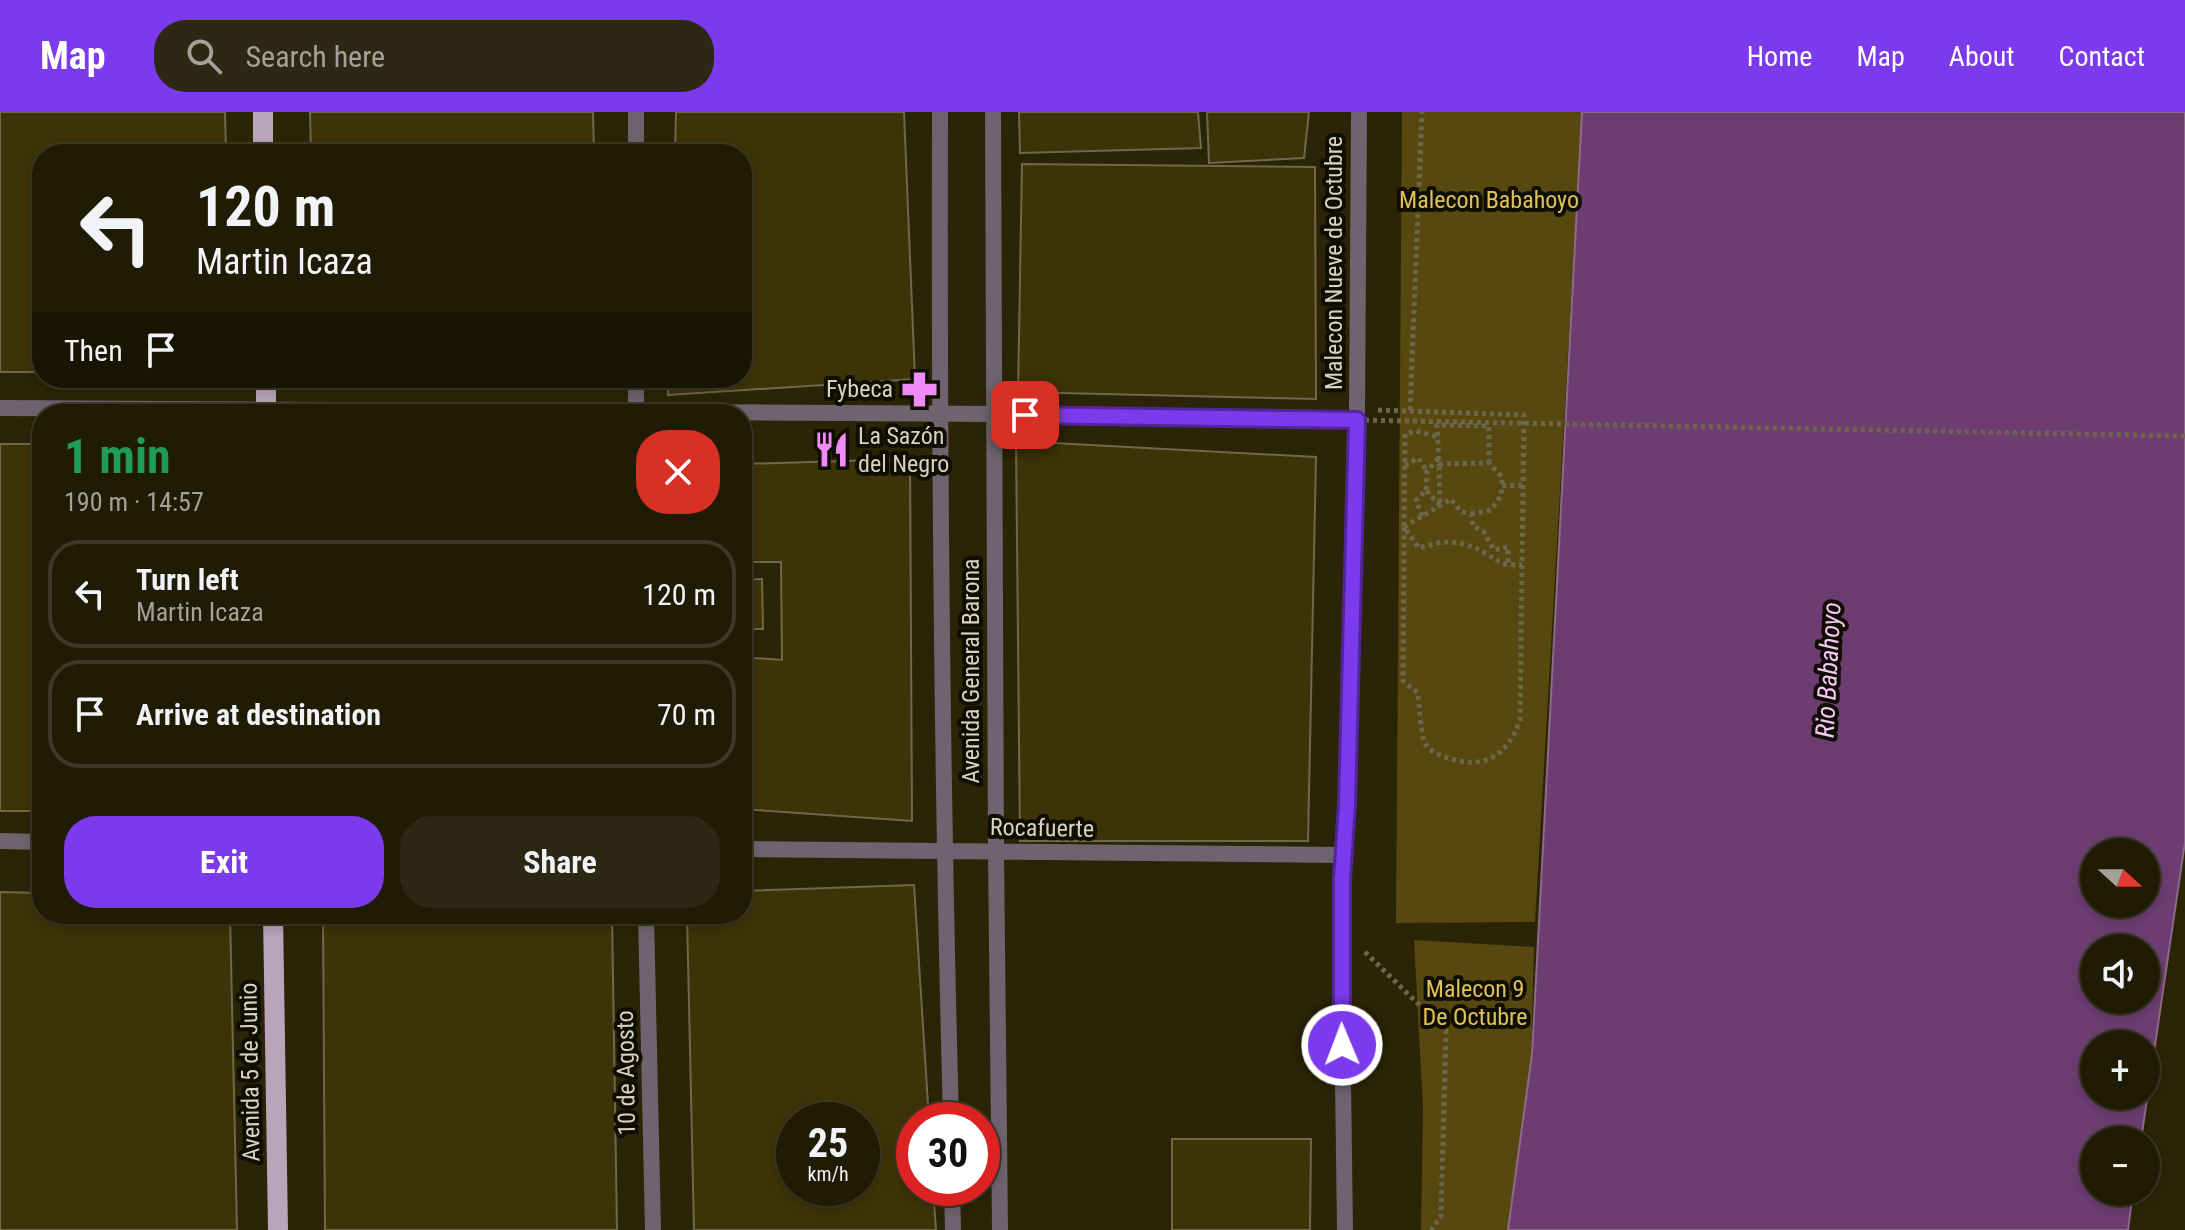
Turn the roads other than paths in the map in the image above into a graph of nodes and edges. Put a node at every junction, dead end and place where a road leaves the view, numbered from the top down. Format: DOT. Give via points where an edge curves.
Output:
graph roads {
  1 [pos="263,112"];
  2 [pos="636,112"];
  3 [pos="940,112"];
  4 [pos="993,112"];
  5 [pos="1359,112"];
  6 [pos="263,144"];
  7 [pos="636,144"];
  8 [pos="0,408"];
  9 [pos="32,408"];
  10 [pos="752,413"];
  11 [pos="939,414"];
  12 [pos="994,414"];
  13 [pos="1357,415"];
  14 [pos="0,841"];
  15 [pos="32,842"];
  16 [pos="752,849"];
  17 [pos="943,851"];
  18 [pos="996,851"];
  19 [pos="1342,855"];
  20 [pos="273,924"];
  21 [pos="646,924"];
  22 [pos="950,1102"];
  23 [pos="952,1206"];
  24 [pos="278,1230"];
  25 [pos="653,1230"];
  26 [pos="953,1230"];
  27 [pos="1000,1230"];
  28 [pos="1345,1230"];
  1 -- 6 [label="main road"];
  2 -- 7 [label="street"];
  3 -- 11 [label="street, Avenida General Barona"];
  4 -- 12 [label="street, Avenida General Barona"];
  5 -- 13 [label="street, Malecon Nueve de Octubre"];
  8 -- 9 [label="street"];
  10 -- 11 [label="street"];
  11 -- 12 [label="street"];
  11 -- 17 [label="street, Avenida General Barona"];
  12 -- 13 [label="street"];
  12 -- 18 [label="street, Avenida General Barona"];
  13 -- 19 [label="street, Malecon Nueve de Octubre"];
  14 -- 15 [label="street"];
  16 -- 17 [label="street, Rocafuerte"];
  17 -- 18 [label="street, Rocafuerte"];
  17 -- 22 [label="street, Avenida General Barona"];
  18 -- 19 [label="street, Rocafuerte"];
  18 -- 27 [label="street, Avenida General Barona"];
  19 -- 28 [label="street, Malecon Nueve de Octubre"];
  20 -- 24 [label="main road, Avenida 5 de Junio"];
  21 -- 25 [label="street, 10 de Agosto"];
  23 -- 26 [label="street"];
}
